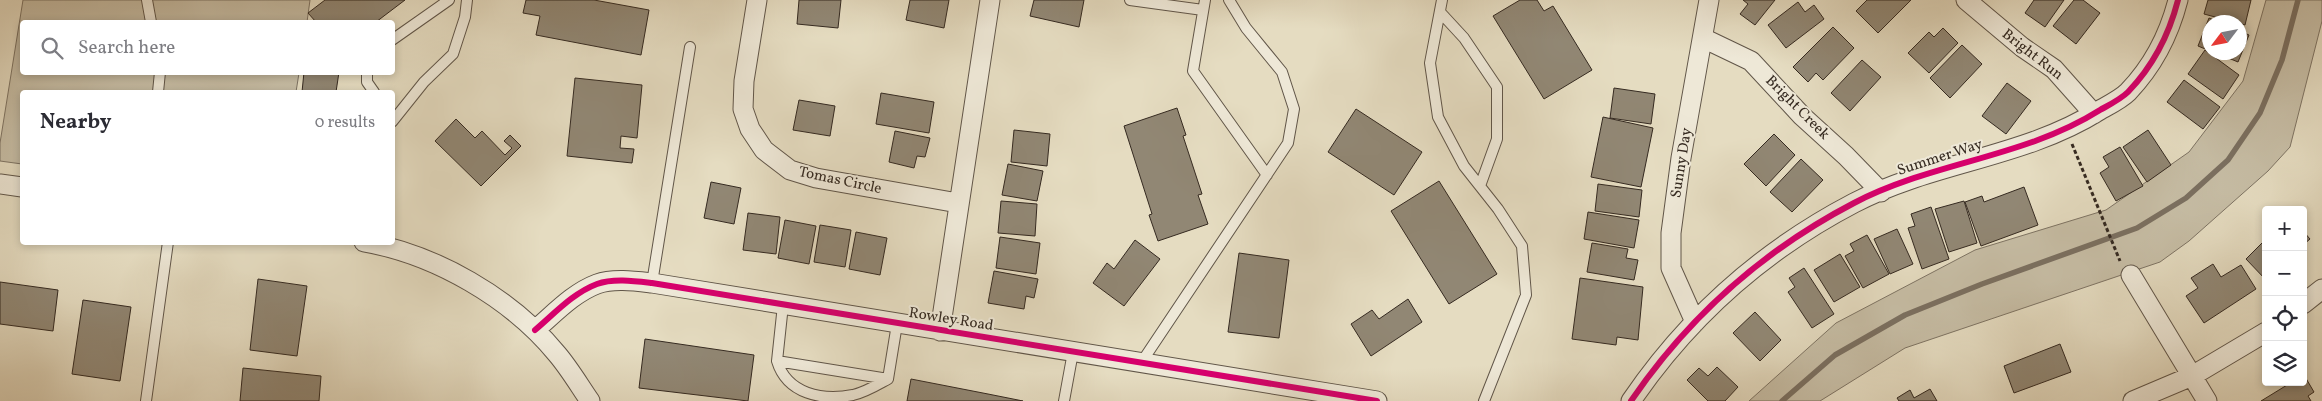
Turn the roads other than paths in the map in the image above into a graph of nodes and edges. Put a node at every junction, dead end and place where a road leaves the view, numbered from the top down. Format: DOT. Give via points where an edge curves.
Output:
graph roads {
  1 [pos="147,0"];
  2 [pos="449,0"];
  3 [pos="467,0"];
  4 [pos="756,0"];
  5 [pos="990,0"];
  6 [pos="1130,0"];
  7 [pos="1229,0"];
  8 [pos="1442,0"];
  9 [pos="1709,0"];
  10 [pos="1966,0"];
  11 [pos="2178,0"];
  12 [pos="1204,5"];
  13 [pos="1440,12"];
  14 [pos="152,20"];
  15 [pos="395,38"];
  16 [pos="1703,38"];
  17 [pos="690,47"];
  18 [pos="160,75"];
  19 [pos="367,75"];
  20 [pos="158,90"];
  21 [pos="372,90"];
  22 [pos="2094,114"];
  23 [pos="395,115"];
  24 [pos="1267,174"];
  25 [pos="0,184"];
  26 [pos="1480,186"];
  27 [pos="20,187"];
  28 [pos="1881,192"];
  29 [pos="958,203"];
  30 [pos="168,245"];
  31 [pos="380,245"];
  32 [pos="2127,271"];
  33 [pos="652,283"];
  34 [pos="2322,289"];
  35 [pos="2307,301"];
  36 [pos="783,305"];
  37 [pos="1695,322"];
  38 [pos="897,324"];
  39 [pos="535,330"];
  40 [pos="940,331"];
  41 [pos="2262,334"];
  42 [pos="1073,352"];
  43 [pos="777,361"];
  44 [pos="1141,363"];
  45 [pos="2192,376"];
  46 [pos="888,378"];
  47 [pos="1351,399"];
  48 [pos="146,401"];
  49 [pos="590,401"];
  50 [pos="1064,401"];
  51 [pos="1377,401"];
  52 [pos="1484,401"];
  53 [pos="1630,401"];
  54 [pos="2133,401"];
  55 [pos="2206,401"];
  1 -- 14 [label="lane"];
  2 -- 15 [label="lane"];
  3 -- 23 [label="lane" via="453,54"];
  4 -- 29 [label="street, Tomas Circle" via="743,109 750,129 764,150 790,170 816,178"];
  5 -- 29 [label="street"];
  6 -- 12 [label="lane"];
  7 -- 24 [label="lane" via="1246,28 1282,72 1294,108 1288,143"];
  8 -- 13 [label="lane"];
  9 -- 16 [label="street, Sunny Day"];
  10 -- 22 [label="street, Bright Run" via="2054,69"];
  11 -- 22 [label="street, Summer Way" via="2156,58 2127,93"];
  12 -- 24 [label="lane" via="1193,71"];
  13 -- 26 [label="lane" via="1430,63 1438,116 1464,166"];
  13 -- 26 [label="lane" via="1464,38 1497,87 1497,139"];
  16 -- 28 [label="street, Bright Creek" via="1751,61 1802,116"];
  16 -- 37 [label="street, Sunny Day" via="1671,232 1670,268"];
  17 -- 33 [label="lane"];
  18 -- 20 [label="lane"];
  19 -- 21 [label="lane" via="366,82"];
  22 -- 28 [label="street, Summer Way" via="2066,130 2027,145 1922,175"];
  24 -- 44 [label="lane"];
  25 -- 27 [label="street"];
  26 -- 52 [label="lane" via="1522,246 1526,295"];
  28 -- 37 [label="street, Summer Way" via="1796,235 1749,269"];
  29 -- 40 [label="street"];
  30 -- 48 [label="lane"];
  31 -- 39 [label="street" via="429,260 468,280"];
  32 -- 45 [label="street"];
  33 -- 36 [label="street, Rowley Road"];
  33 -- 39 [label="street, Rowley Road" via="598,283 578,294"];
  34 -- 35 [label="street"];
  36 -- 38 [label="street, Rowley Road"];
  36 -- 43 [label="lane"];
  37 -- 53 [label="street, Summer Way"];
  38 -- 40 [label="street, Rowley Road"];
  38 -- 46 [label="lane"];
  39 -- 49 [label="street" via="557,354"];
  40 -- 42 [label="street, Rowley Road"];
  41 -- 45 [label="street"];
  42 -- 44 [label="street, Rowley Road"];
  42 -- 50 [label="lane"];
  43 -- 46 [label="lane"];
  43 -- 46 [label="lane" via="781,374 794,388 827,397 852,396"];
  44 -- 47 [label="street, Rowley Road"];
  45 -- 54 [label="street"];
  45 -- 55 [label="street"];
  47 -- 51 [label="street, Rowley Road"];
}
